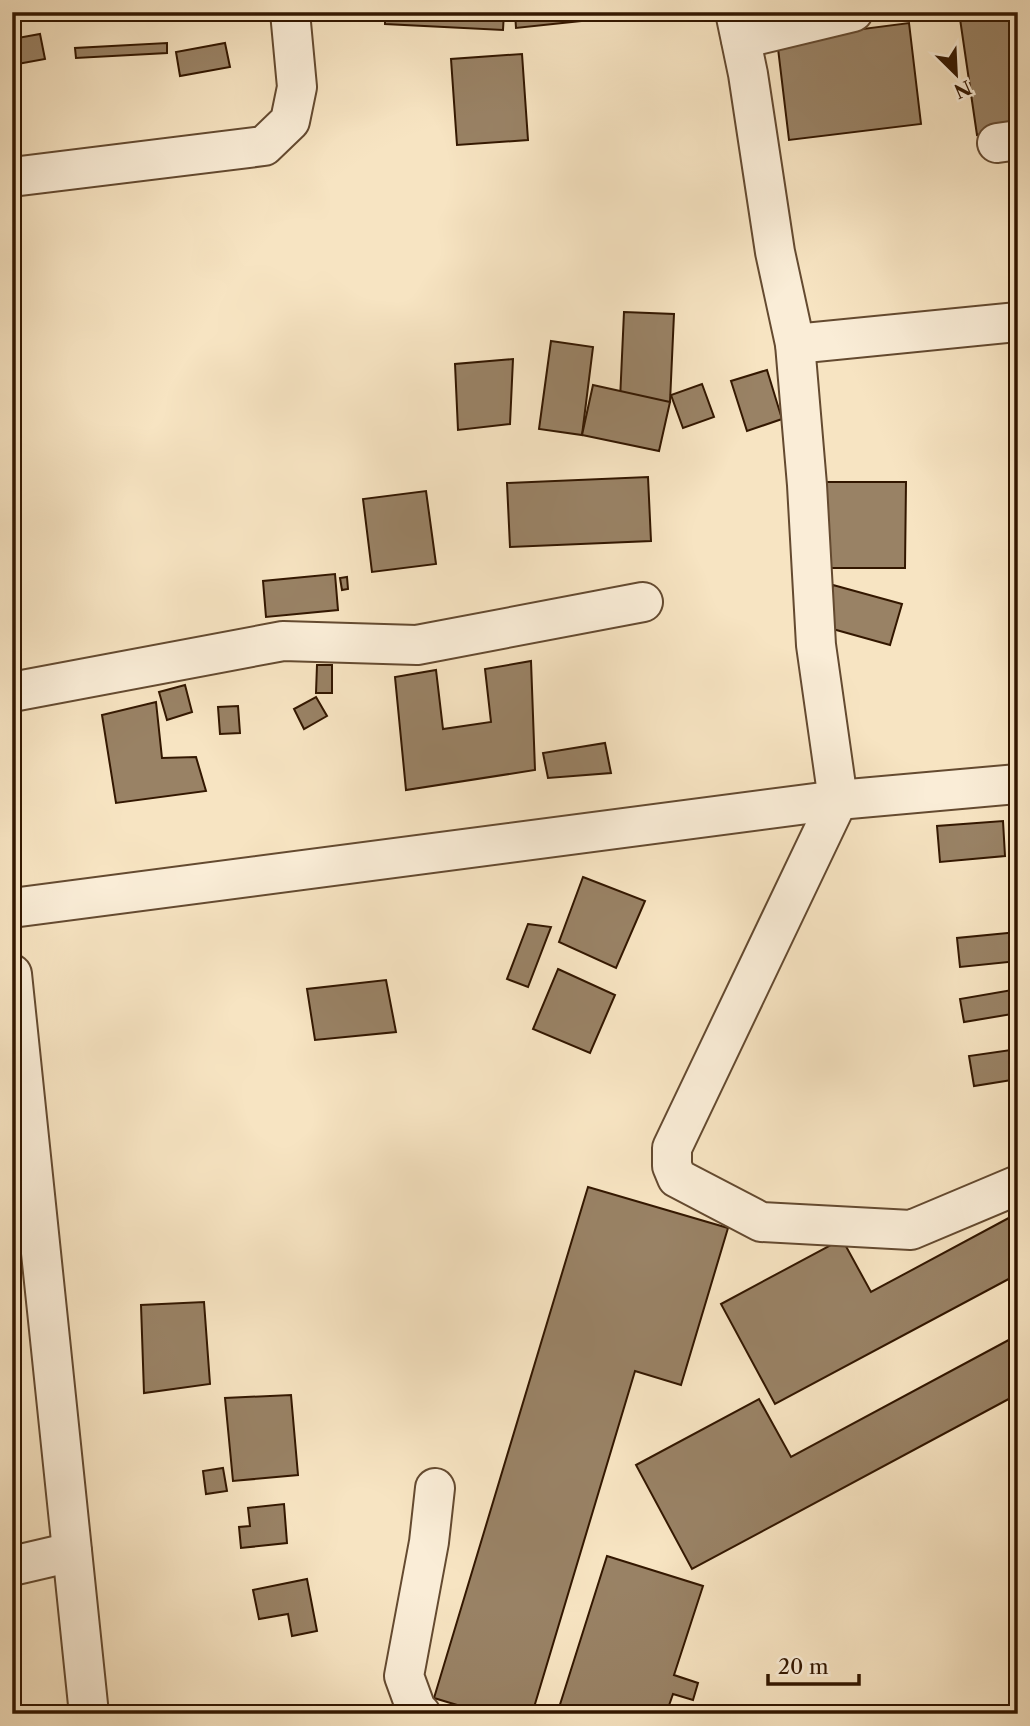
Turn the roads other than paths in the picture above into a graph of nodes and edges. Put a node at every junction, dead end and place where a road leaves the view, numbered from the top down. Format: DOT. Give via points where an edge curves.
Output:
graph roads {
  1 [pos="290,12"];
  2 [pos="853,12"];
  3 [pos="738,26"];
  4 [pos="12,177"];
  5 [pos="1018,322"];
  6 [pos="795,344"];
  7 [pos="643,601"];
  8 [pos="12,692"];
  9 [pos="1018,784"];
  10 [pos="838,800"];
  11 [pos="12,908"];
  12 [pos="12,974"];
  13 [pos="1018,1185"];
  14 [pos="435,1488"];
  15 [pos="72,1552"];
  16 [pos="12,1566"];
  17 [pos="89,1714"];
  18 [pos="421,1714"];
  1 -- 4 [label="street" via="295,99 290,121 264,146"];
  2 -- 3 [label="street"];
  3 -- 6 [label="street"];
  5 -- 6 [label="street"];
  6 -- 10 [label="street" via="816,645"];
  7 -- 8 [label="street" via="417,645 283,641"];
  9 -- 10 [label="street"];
  10 -- 11 [label="street"];
  10 -- 13 [label="street" via="672,1148 677,1178 761,1222 911,1230"];
  12 -- 15 [label="street"];
  14 -- 18 [label="street" via="404,1676"];
  15 -- 16 [label="street"];
  15 -- 17 [label="street"];
}
